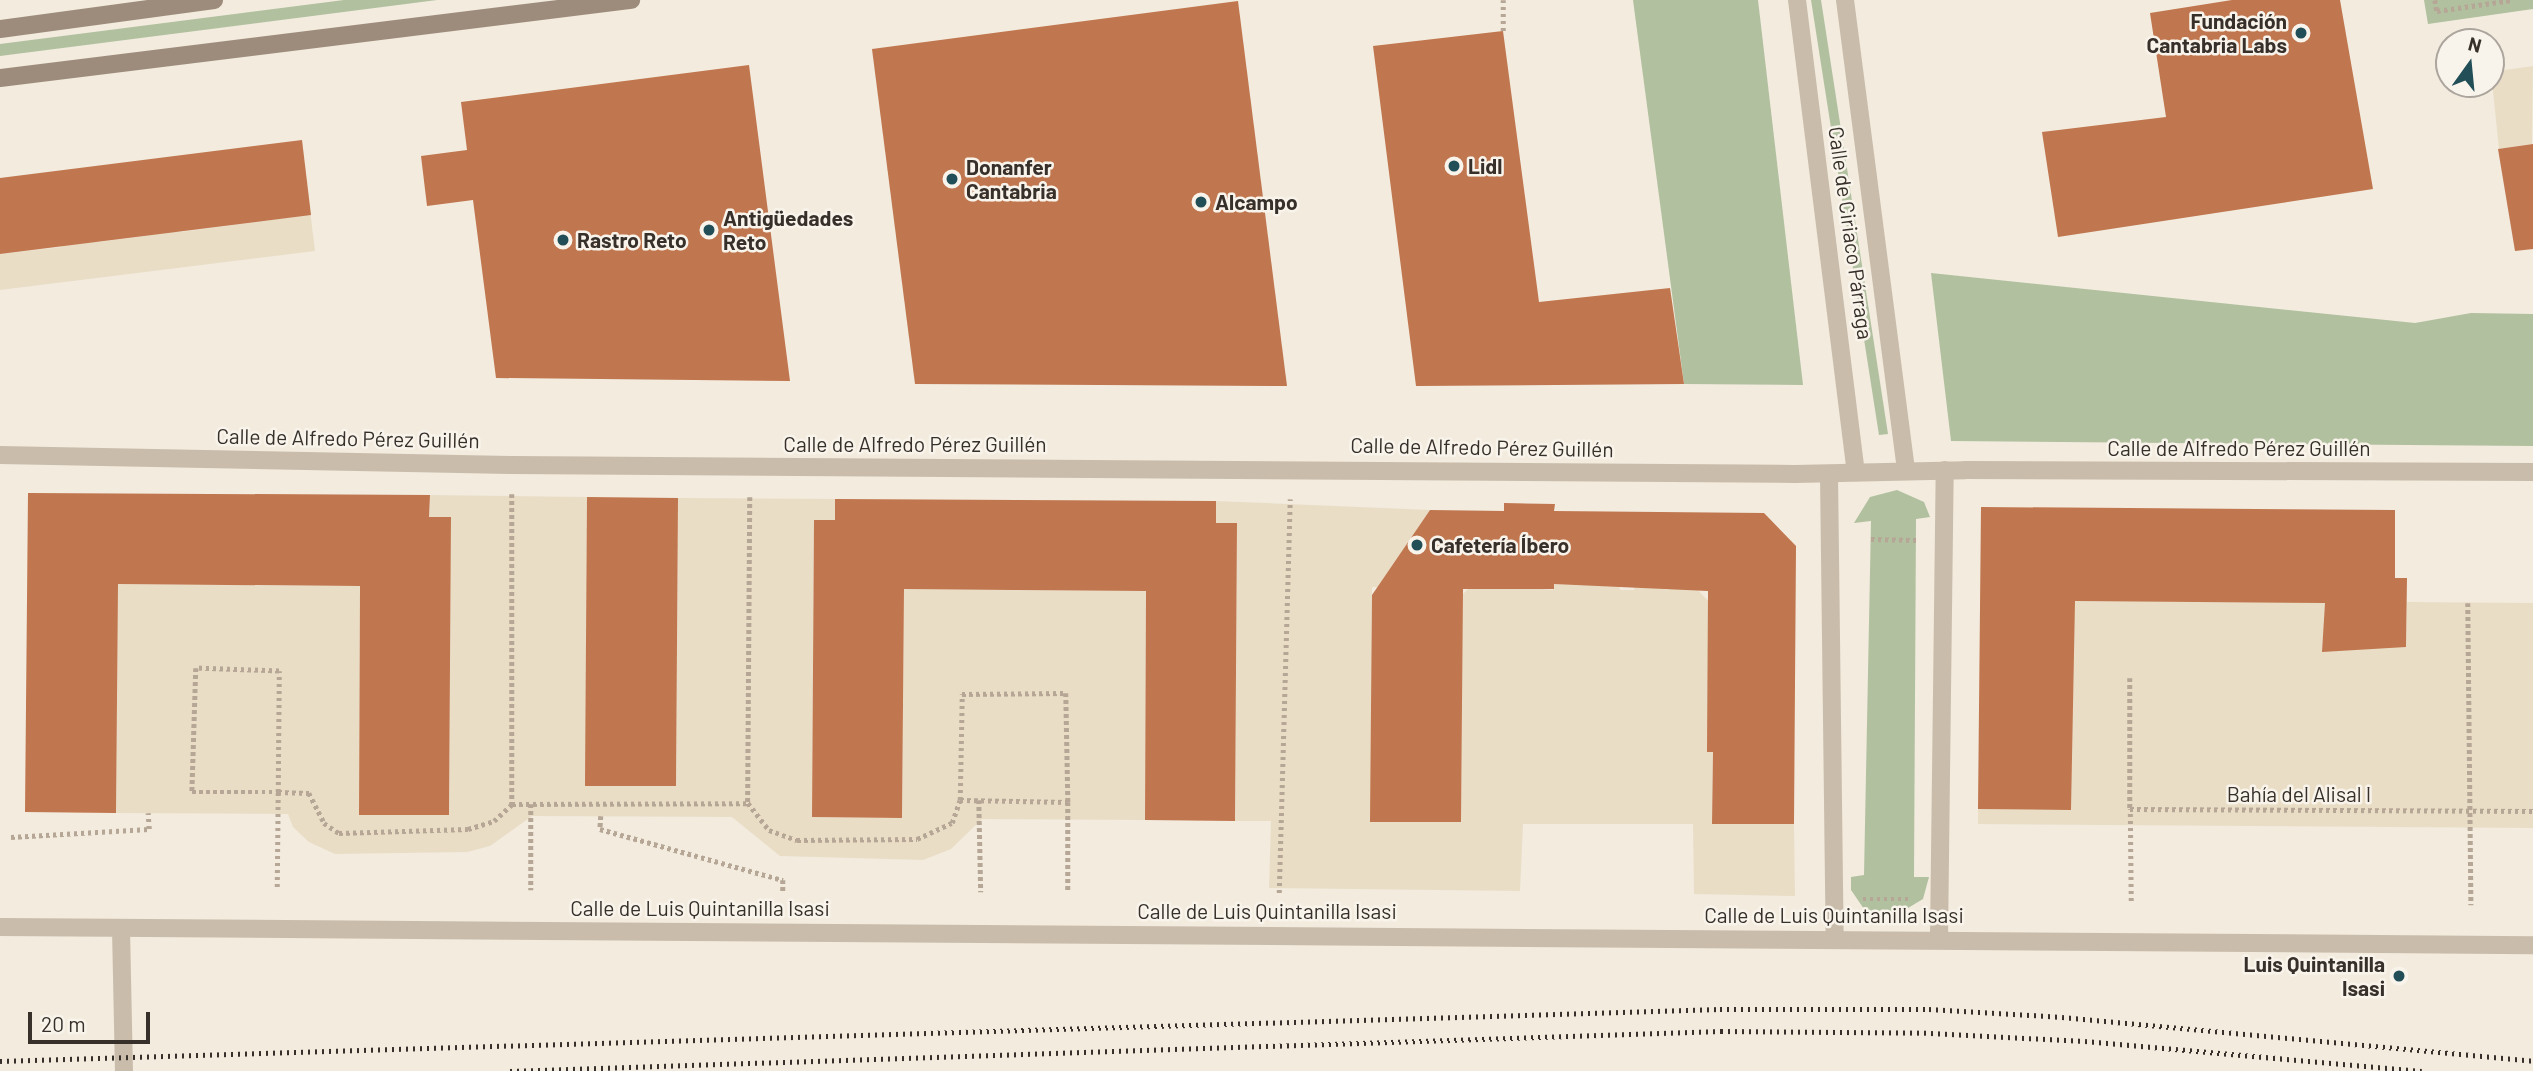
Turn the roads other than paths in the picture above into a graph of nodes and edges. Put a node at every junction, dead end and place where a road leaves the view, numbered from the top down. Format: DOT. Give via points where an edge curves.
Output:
graph roads {
  1 [pos="214,0"];
  2 [pos="631,0"];
  3 [pos="1797,0"];
  4 [pos="1845,0"];
  5 [pos="0,29"];
  6 [pos="0,78"];
  7 [pos="0,455"];
  8 [pos="1945,470"];
  9 [pos="1906,471"];
  10 [pos="1856,472"];
  11 [pos="2533,472"];
  12 [pos="1829,474"];
  13 [pos="0,927"];
  14 [pos="121,929"];
  15 [pos="1835,937"];
  16 [pos="1939,938"];
  17 [pos="2533,945"];
  18 [pos="124,1071"];
  1 -- 5 [label="main road"];
  2 -- 6 [label="main road"];
  3 -- 10 [label="street, Calle de Ciriaco Párraga"];
  4 -- 9 [label="street, Calle de Ciriaco Párraga"];
  7 -- 12 [label="street, Calle de Alfredo Pérez Guillén" via="526,465"];
  8 -- 9 [label="street, Calle de Alfredo Pérez Guillén"];
  8 -- 11 [label="street, Calle de Alfredo Pérez Guillén"];
  8 -- 16 [label="street"];
  9 -- 10 [label="street, Calle de Alfredo Pérez Guillén"];
  10 -- 12 [label="street, Calle de Alfredo Pérez Guillén"];
  12 -- 15 [label="street"];
  13 -- 14 [label="street, Calle de Luis Quintanilla Isasi"];
  14 -- 15 [label="street, Calle de Luis Quintanilla Isasi"];
  14 -- 18 [label="street"];
  15 -- 16 [label="street, Calle de Luis Quintanilla Isasi"];
  16 -- 17 [label="street, Calle de Luis Quintanilla Isasi"];
}
